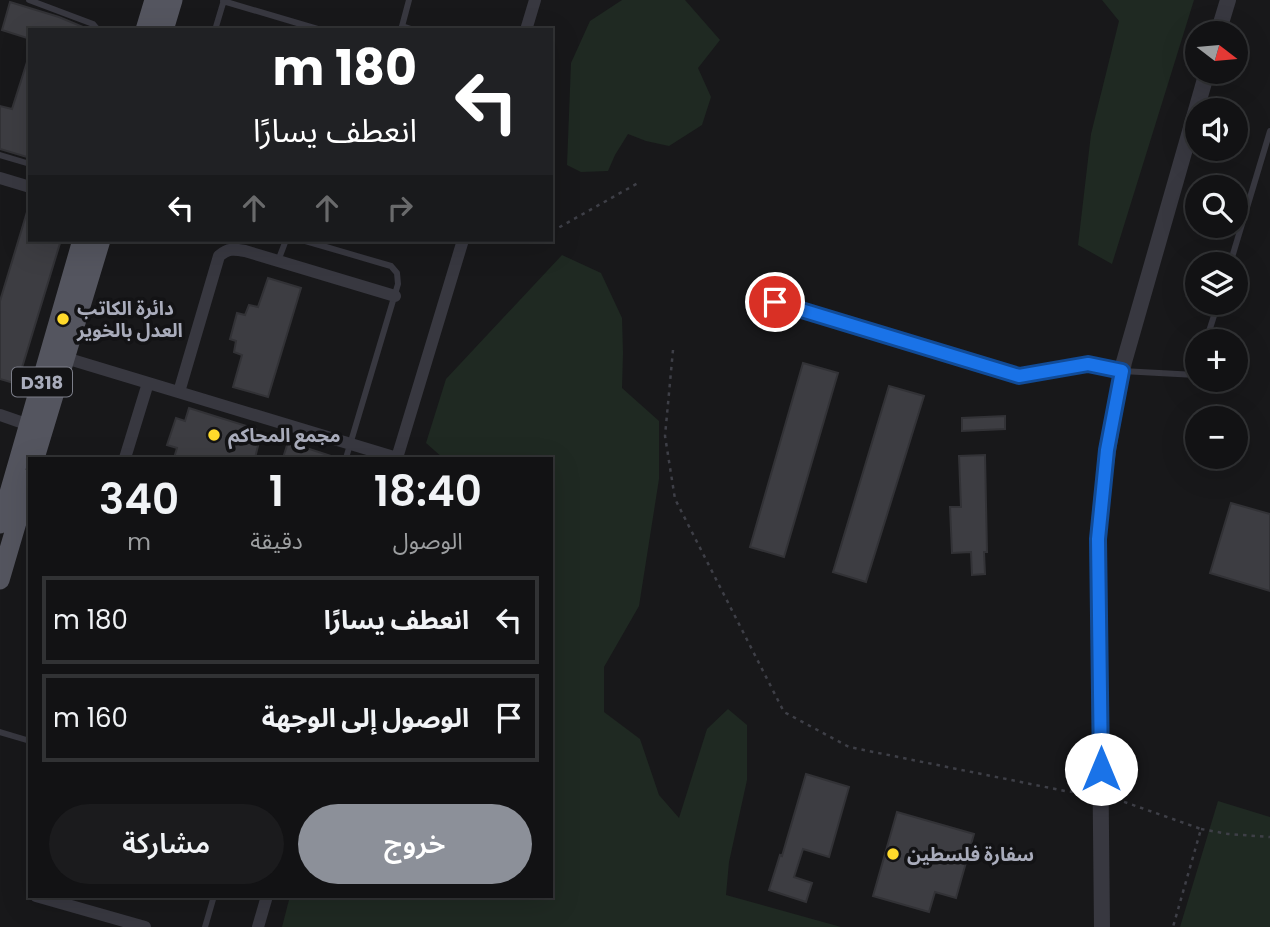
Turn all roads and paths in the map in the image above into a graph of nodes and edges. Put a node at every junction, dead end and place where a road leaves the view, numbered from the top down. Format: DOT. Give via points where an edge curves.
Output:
graph roads {
  1 [pos="29,0"];
  2 [pos="154,0"];
  3 [pos="160,0"];
  4 [pos="173,0"];
  5 [pos="224,0"];
  6 [pos="410,0"];
  7 [pos="535,0"];
  8 [pos="1228,0"];
  9 [pos="1222,21"];
  10 [pos="96,28"];
  11 [pos="146,28"];
  12 [pos="154,28"];
  13 [pos="165,28"];
  14 [pos="216,28"];
  15 [pos="315,28"];
  16 [pos="401,28"];
  17 [pos="527,28"];
  18 [pos="1203,84"];
  19 [pos="1270,131"];
  20 [pos="0,155"];
  21 [pos="28,163"];
  22 [pos="0,178"];
  23 [pos="638,183"];
  24 [pos="28,186"];
  25 [pos="553,228"];
  26 [pos="82,242"];
  27 [pos="89,242"];
  28 [pos="100,242"];
  29 [pos="285,242"];
  30 [pos="309,242"];
  31 [pos="462,242"];
  32 [pos="1234,252"];
  33 [pos="278,261"];
  34 [pos="86,290"];
  35 [pos="395,296"];
  36 [pos="775,302"];
  37 [pos="673,350"];
  38 [pos="58,355"];
  39 [pos="1122,371"];
  40 [pos="1185,374"];
  41 [pos="60,378"];
  42 [pos="148,383"];
  43 [pos="179,392"];
  44 [pos="0,415"];
  45 [pos="29,425"];
  46 [pos="350,444"];
  47 [pos="29,457"];
  48 [pos="35,457"];
  49 [pos="125,457"];
  50 [pos="346,457"];
  51 [pos="394,457"];
  52 [pos="397,457"];
  53 [pos="28,462"];
  54 [pos="28,482"];
  55 [pos="0,524"];
  56 [pos="0,578"];
  57 [pos="0,732"];
  58 [pos="28,740"];
  59 [pos="1101,794"];
  60 [pos="1201,829"];
  61 [pos="1270,837"];
  62 [pos="43,898"];
  63 [pos="213,898"];
  64 [pos="266,898"];
  65 [pos="145,927"];
  66 [pos="205,927"];
  67 [pos="258,927"];
  68 [pos="1102,927"];
  69 [pos="1173,927"];
  1 -- 10 [label="lane"];
  2 -- 11 [label="main road"];
  3 -- 12 [label="main road"];
  4 -- 13 [label="main road"];
  5 -- 14 [label="lane"];
  5 -- 15 [label="lane"];
  6 -- 16 [label="lane"];
  7 -- 17 [label="street"];
  8 -- 9 [label="street"];
  18 -- 39 [label="street"];
  19 -- 32 [label="lane"];
  20 -- 21 [label="lane"];
  22 -- 24 [label="street"];
  23 -- 25 [label="path"];
  26 -- 38 [label="main road, D318"];
  27 -- 34 [label="main road" via="82,271"];
  28 -- 34 [label="main road, D318"];
  29 -- 33 [label="lane"];
  30 -- 35 [label="lane" via="391,266 397,273"];
  31 -- 52 [label="street"];
  33 -- 35 [label="street"];
  33 -- 43 [label="street" via="234,249 219,256"];
  34 -- 38 [label="main road, D318"];
  35 -- 46 [label="lane"];
  36 -- 39 [label="lane" via="1019,376 1088,364"];
  37 -- 59 [label="path" via="665,436 675,499 784,712 849,747 1065,791"];
  38 -- 41 [label="main road, D318"];
  38 -- 42 [label="street"];
  38 -- 45 [label="main road, D318"];
  39 -- 40 [label="lane"];
  39 -- 59 [label="street" via="1107,450 1098,539"];
  41 -- 45 [label="main road" via="49,389 38,419"];
  41 -- 48 [label="main road, D318"];
  42 -- 43 [label="street"];
  42 -- 49 [label="street"];
  43 -- 46 [label="street"];
  44 -- 45 [label="street"];
  45 -- 47 [label="main road" via="33,436"];
  45 -- 55 [label="main road, D318"];
  46 -- 50 [label="lane"];
  46 -- 51 [label="street"];
  53 -- 54 [label="main road"];
  54 -- 56 [label="main road"];
  57 -- 58 [label="lane"];
  59 -- 60 [label="path"];
  59 -- 68 [label="street"];
  60 -- 61 [label="path"];
  60 -- 69 [label="path"];
  62 -- 65 [label="street"];
  63 -- 66 [label="lane"];
  64 -- 67 [label="street"];
}
